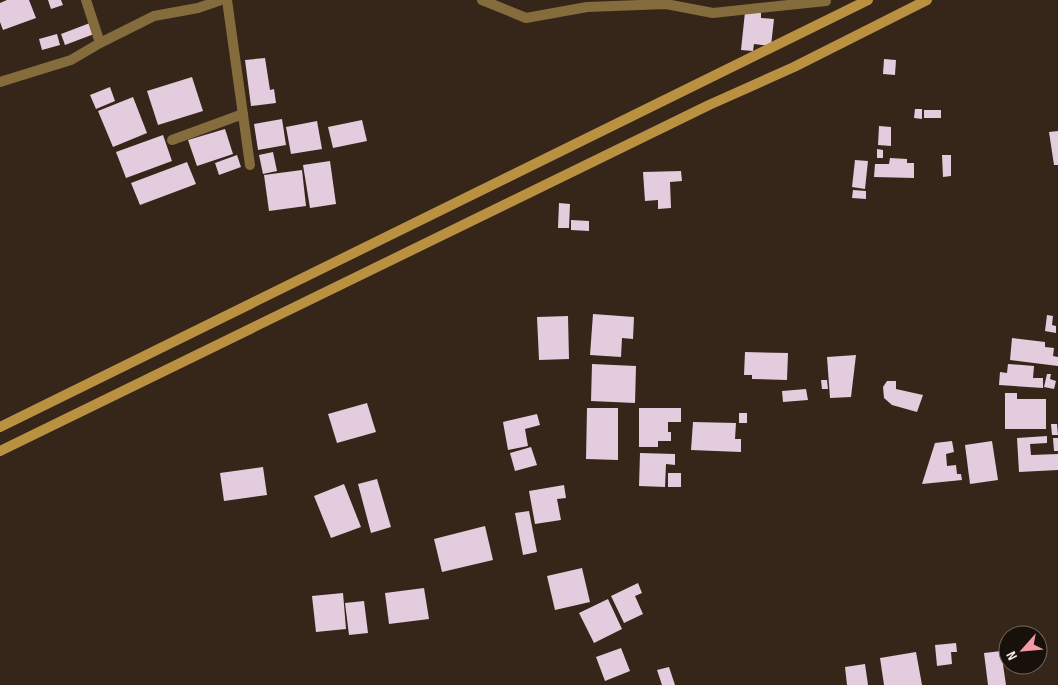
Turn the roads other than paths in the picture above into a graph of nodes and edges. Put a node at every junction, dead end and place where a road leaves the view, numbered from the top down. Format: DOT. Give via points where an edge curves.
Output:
graph roads {
  1 [pos="86,0"];
  2 [pos="221,0"];
  3 [pos="227,0"];
  4 [pos="482,0"];
  5 [pos="868,0"];
  6 [pos="926,0"];
  7 [pos="826,1"];
  8 [pos="100,43"];
  9 [pos="0,82"];
  10 [pos="243,114"];
  11 [pos="172,140"];
  12 [pos="250,165"];
  13 [pos="0,427"];
  14 [pos="0,451"];
  1 -- 8 [label="street"];
  2 -- 8 [label="street" via="154,16"];
  3 -- 10 [label="street"];
  4 -- 7 [label="street" via="526,18 588,7 666,4 713,13"];
  5 -- 13 [label="main road"];
  6 -- 14 [label="main road"];
  8 -- 9 [label="street" via="71,60"];
  10 -- 11 [label="street"];
  10 -- 12 [label="street"];
}
